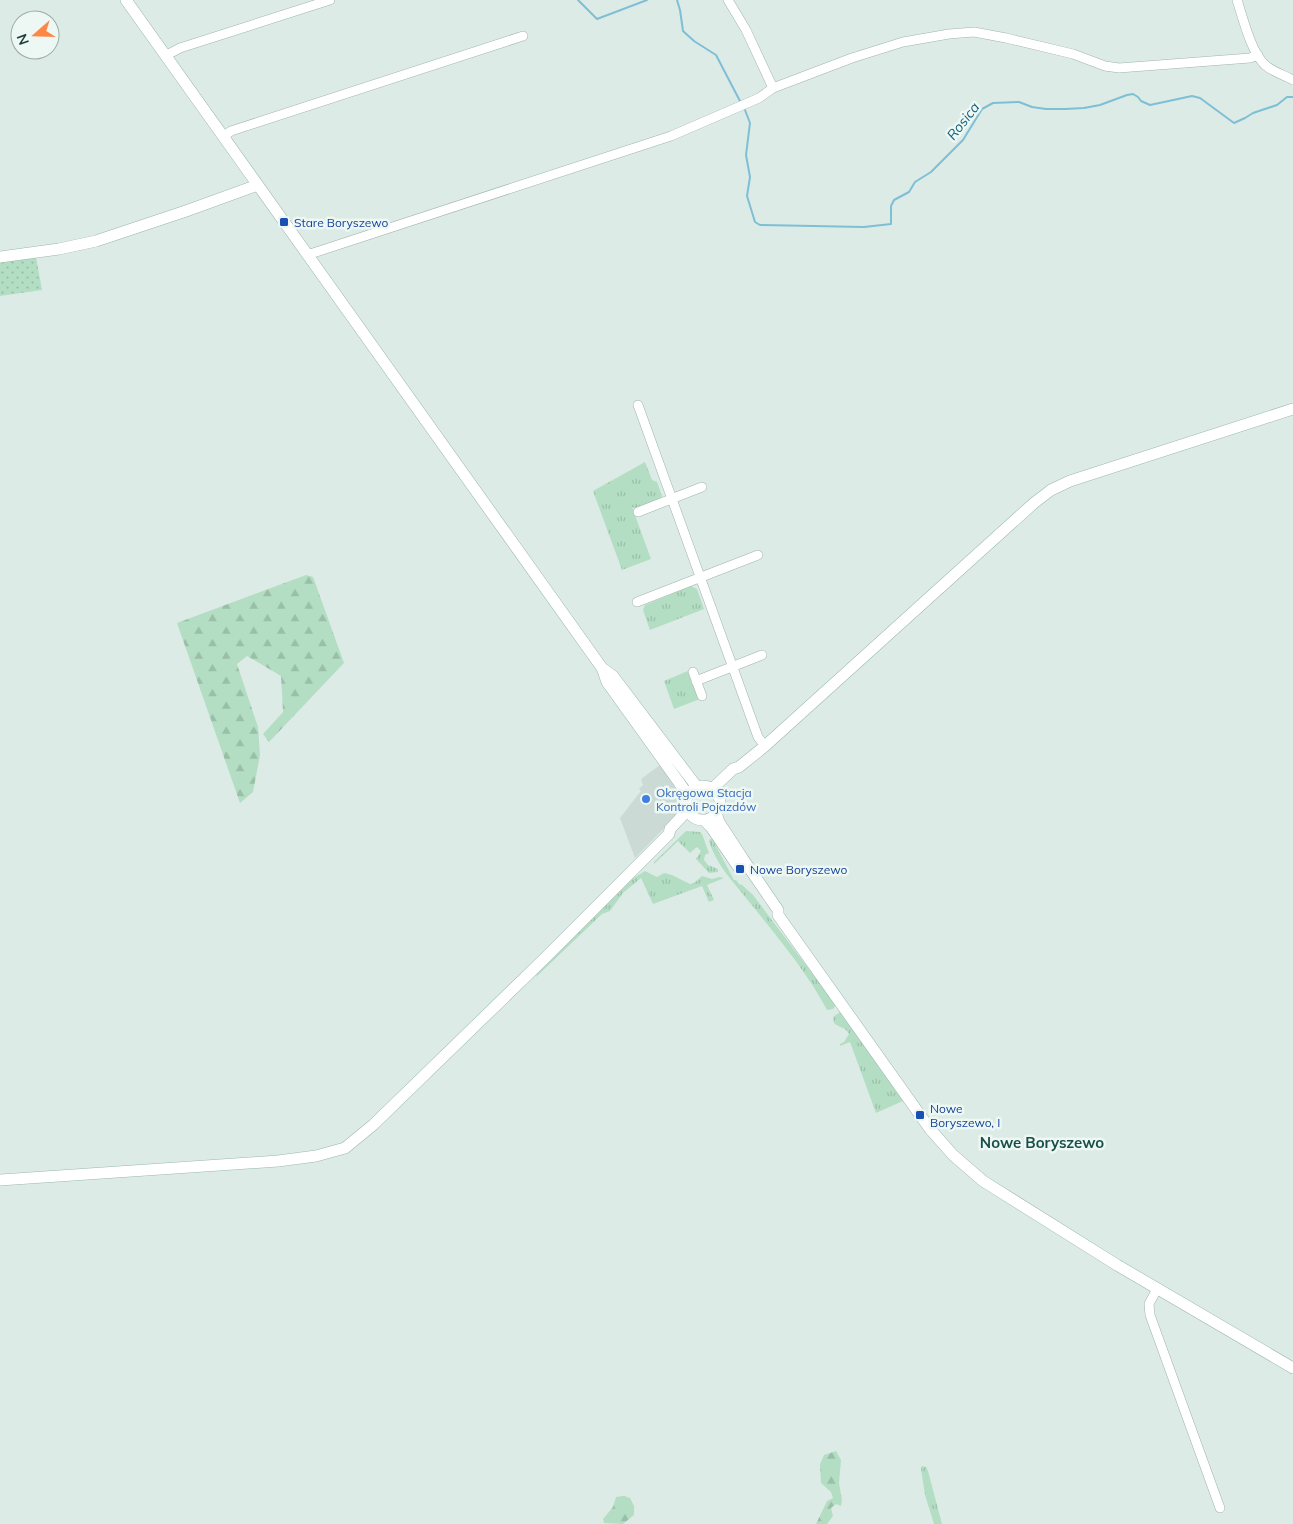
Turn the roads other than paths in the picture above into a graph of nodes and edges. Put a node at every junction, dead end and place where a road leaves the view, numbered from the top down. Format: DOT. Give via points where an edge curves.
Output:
graph roads {
  1 [pos="126,0"];
  2 [pos="330,0"];
  3 [pos="728,0"];
  4 [pos="1237,0"];
  5 [pos="522,36"];
  6 [pos="1258,55"];
  7 [pos="166,56"];
  8 [pos="1293,80"];
  9 [pos="773,88"];
  10 [pos="224,136"];
  11 [pos="258,185"];
  12 [pos="307,255"];
  13 [pos="0,257"];
  14 [pos="638,405"];
  15 [pos="1293,409"];
  16 [pos="702,487"];
  17 [pos="671,499"];
  18 [pos="638,512"];
  19 [pos="758,555"];
  20 [pos="700,578"];
  21 [pos="637,602"];
  22 [pos="762,655"];
  23 [pos="732,667"];
  24 [pos="602,668"];
  25 [pos="693,672"];
  26 [pos="696,681"];
  27 [pos="702,696"];
  28 [pos="765,746"];
  29 [pos="736,768"];
  30 [pos="689,778"];
  31 [pos="697,787"];
  32 [pos="714,792"];
  33 [pos="688,795"];
  34 [pos="716,813"];
  35 [pos="696,816"];
  36 [pos="778,915"];
  37 [pos="0,1180"];
  38 [pos="1157,1289"];
  39 [pos="1293,1368"];
  40 [pos="1220,1508"];
  1 -- 7 [label="main road"];
  2 -- 7 [label="street" via="180,48"];
  3 -- 9 [label="street"];
  4 -- 6 [label="street"];
  5 -- 10 [label="street" via="231,131"];
  6 -- 8 [label="street" via="1267,66"];
  6 -- 9 [label="street" via="1119,68 1073,54 974,32 884,47"];
  7 -- 10 [label="main road"];
  9 -- 12 [label="street" via="759,98 671,136"];
  10 -- 11 [label="main road"];
  11 -- 12 [label="main road"];
  11 -- 13 [label="main road" via="96,240"];
  12 -- 24 [label="main road"];
  14 -- 17 [label="street"];
  15 -- 28 [label="main road" via="1053,489"];
  16 -- 17 [label="street"];
  17 -- 18 [label="street"];
  17 -- 20 [label="street"];
  19 -- 20 [label="street"];
  20 -- 21 [label="street"];
  20 -- 23 [label="street"];
  22 -- 23 [label="street"];
  23 -- 26 [label="street"];
  23 -- 28 [label="street" via="758,737"];
  24 -- 30 [label="main road" via="613,676"];
  24 -- 33 [label="main road" via="607,682"];
  25 -- 26 [label="street"];
  26 -- 27 [label="street"];
  28 -- 29 [label="main road"];
  29 -- 30 [label="main road" via="709,781"];
  29 -- 32 [label="main road" via="736,773"];
  30 -- 31 [label="main road"];
  31 -- 32 [label="main road" via="704,786"];
  31 -- 33 [label="main road"];
  32 -- 34 [label="main road" via="720,803"];
  33 -- 35 [label="main road" via="686,804"];
  34 -- 35 [label="main road" via="713,817"];
  34 -- 36 [label="main road" via="778,910"];
  35 -- 36 [label="main road" via="712,827 772,912"];
  35 -- 37 [label="main road" via="670,829 669,834 538,965 345,1148 278,1161"];
  36 -- 38 [label="main road" via="930,1129 953,1155 983,1181"];
  38 -- 39 [label="main road"];
  38 -- 40 [label="street" via="1149,1304 1150,1315"];
}
